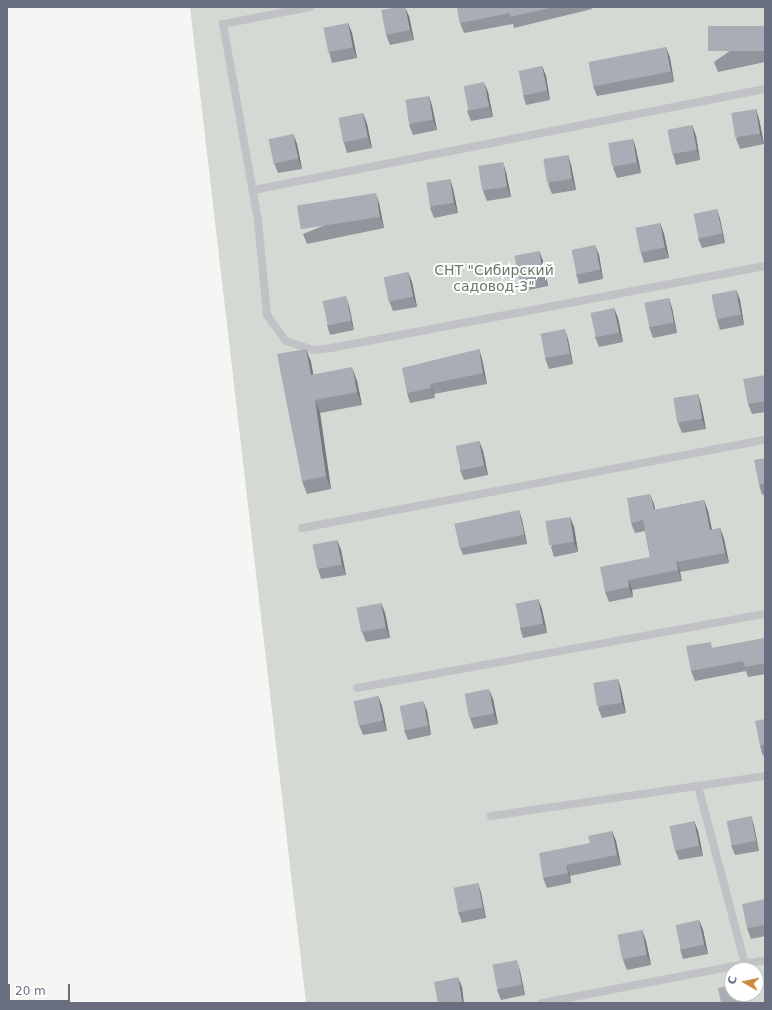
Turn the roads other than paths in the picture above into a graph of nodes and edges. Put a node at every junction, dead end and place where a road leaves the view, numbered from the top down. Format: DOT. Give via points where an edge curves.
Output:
graph roads {
  1 [pos="310,7"];
  2 [pos="765,89"];
  3 [pos="253,190"];
  4 [pos="765,266"];
  5 [pos="765,440"];
  6 [pos="302,528"];
  7 [pos="765,614"];
  8 [pos="357,688"];
  9 [pos="765,776"];
  10 [pos="698,786"];
  11 [pos="491,816"];
  12 [pos="765,960"];
  13 [pos="744,962"];
  14 [pos="755,962"];
  15 [pos="724,968"];
  16 [pos="542,1003"];
  1 -- 3 [label="lane" via="223,24"];
  2 -- 3 [label="lane"];
  3 -- 4 [label="lane" via="267,315 286,341 314,350"];
  5 -- 6 [label="lane"];
  7 -- 8 [label="lane"];
  9 -- 10 [label="lane"];
  10 -- 11 [label="lane"];
  10 -- 13 [label="lane"];
  12 -- 14 [label="lane"];
  15 -- 16 [label="lane"];
}
